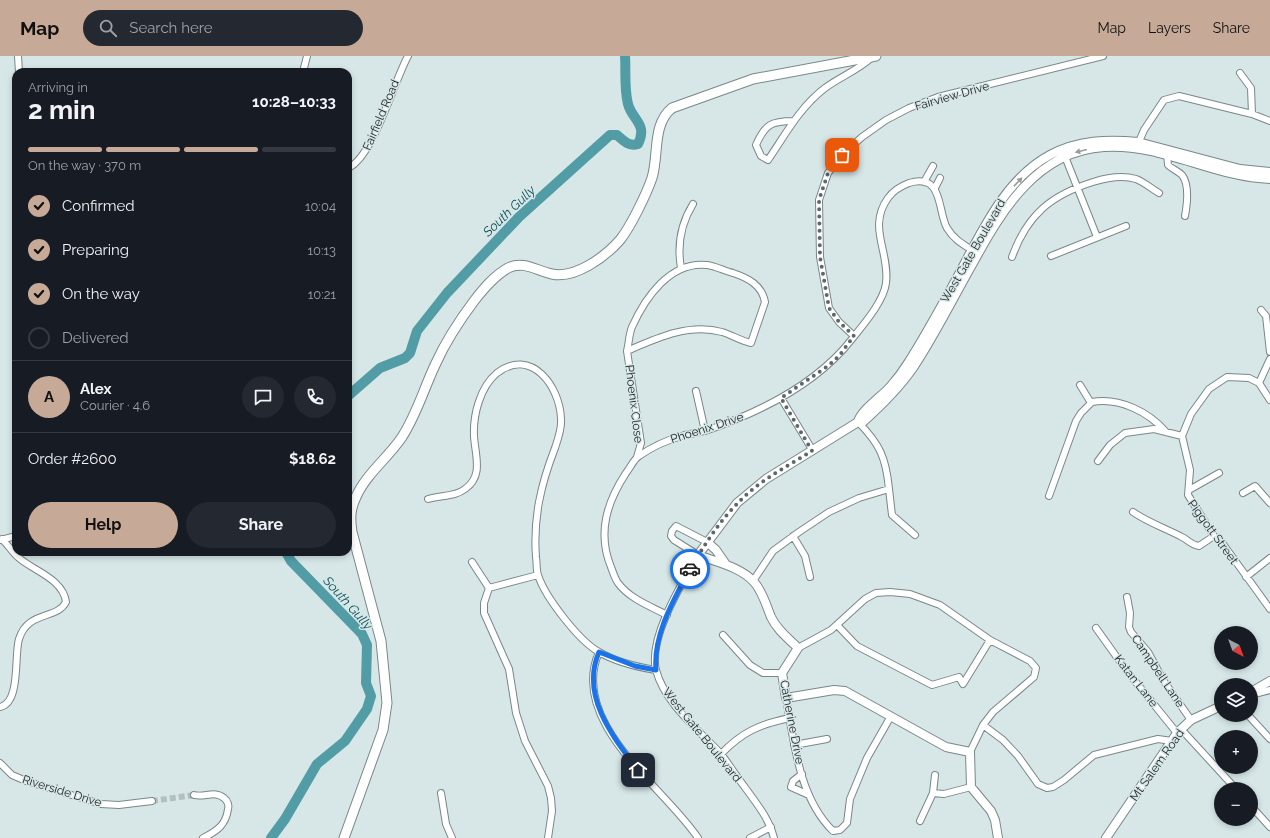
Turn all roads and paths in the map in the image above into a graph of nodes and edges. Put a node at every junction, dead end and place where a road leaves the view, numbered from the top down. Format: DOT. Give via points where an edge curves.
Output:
graph roads {
  1 [pos="18,56"];
  2 [pos="307,56"];
  3 [pos="408,56"];
  4 [pos="874,56"];
  5 [pos="1103,56"];
  6 [pos="19,68"];
  7 [pos="304,68"];
  8 [pos="1240,73"];
  9 [pos="1252,114"];
  10 [pos="793,121"];
  11 [pos="1270,121"];
  12 [pos="1138,145"];
  13 [pos="1064,153"];
  14 [pos="1167,154"];
  15 [pos="352,166"];
  16 [pos="933,166"];
  17 [pos="1270,172"];
  18 [pos="940,178"];
  19 [pos="1270,179"];
  20 [pos="924,182"];
  21 [pos="1077,187"];
  22 [pos="934,188"];
  23 [pos="1159,193"];
  24 [pos="693,204"];
  25 [pos="1185,216"];
  26 [pos="1126,226"];
  27 [pos="1097,237"];
  28 [pos="975,251"];
  29 [pos="1051,256"];
  30 [pos="1012,257"];
  31 [pos="681,268"];
  32 [pos="1261,310"];
  33 [pos="854,336"];
  34 [pos="627,351"];
  35 [pos="1270,352"];
  36 [pos="1270,359"];
  37 [pos="1259,383"];
  38 [pos="1080,385"];
  39 [pos="696,391"];
  40 [pos="781,398"];
  41 [pos="1270,400"];
  42 [pos="1091,402"];
  43 [pos="858,422"];
  44 [pos="705,431"];
  45 [pos="1166,432"];
  46 [pos="1182,436"];
  47 [pos="812,451"];
  48 [pos="637,457"];
  49 [pos="1098,461"];
  50 [pos="1219,473"];
  51 [pos="889,489"];
  52 [pos="1189,490"];
  53 [pos="1243,494"];
  54 [pos="1049,496"];
  55 [pos="428,499"];
  56 [pos="1270,502"];
  57 [pos="352,508"];
  58 [pos="1133,512"];
  59 [pos="352,532"];
  60 [pos="915,535"];
  61 [pos="793,536"];
  62 [pos="1214,536"];
  63 [pos="12,537"];
  64 [pos="1,539"];
  65 [pos="707,542"];
  66 [pos="12,551"];
  67 [pos="698,555"];
  68 [pos="17,556"];
  69 [pos="1270,558"];
  70 [pos="472,562"];
  71 [pos="725,563"];
  72 [pos="538,575"];
  73 [pos="810,577"];
  74 [pos="1246,577"];
  75 [pos="753,581"];
  76 [pos="489,588"];
  77 [pos="1127,597"];
  78 [pos="1270,609"];
  79 [pos="667,615"];
  80 [pos="838,625"];
  81 [pos="1096,628"];
  82 [pos="723,635"];
  83 [pos="990,640"];
  84 [pos="798,648"];
  85 [pos="599,652"];
  86 [pos="656,670"];
  87 [pos="782,673"];
  88 [pos="1270,681"];
  89 [pos="1258,688"];
  90 [pos="1270,690"];
  91 [pos="1258,693"];
  92 [pos="786,698"];
  93 [pos="0,707"];
  94 [pos="1214,709"];
  95 [pos="891,716"];
  96 [pos="790,718"];
  97 [pos="1191,720"];
  98 [pos="1254,722"];
  99 [pos="983,725"];
  100 [pos="1179,731"];
  101 [pos="827,739"];
  102 [pos="1270,739"];
  103 [pos="1172,741"];
  104 [pos="794,745"];
  105 [pos="970,752"];
  106 [pos="720,754"];
  107 [pos="0,763"];
  108 [pos="802,774"];
  109 [pos="935,774"];
  110 [pos="1229,782"];
  111 [pos="970,787"];
  112 [pos="441,793"];
  113 [pos="933,793"];
  114 [pos="194,795"];
  115 [pos="810,795"];
  116 [pos="152,801"];
  117 [pos="1258,814"];
  118 [pos="920,820"];
  119 [pos="771,827"];
  120 [pos="1270,827"];
  121 [pos="837,831"];
  122 [pos="203,838"];
  123 [pos="344,838"];
  124 [pos="452,838"];
  125 [pos="548,838"];
  126 [pos="698,838"];
  127 [pos="750,838"];
  128 [pos="774,838"];
  129 [pos="839,838"];
  130 [pos="998,838"];
  131 [pos="1106,838"];
  1 -- 6 [label="street"];
  2 -- 7 [label="street"];
  3 -- 15 [label="street, Fairfield Road" via="365,153"];
  4 -- 10 [label="street" via="825,88"];
  4 -- 57 [label="main road" via="753,79 667,112 660,126 652,179 629,226 614,246 572,273 552,274 527,265 509,267 493,278 466,311 447,340 416,412 393,449 356,496"];
  5 -- 33 [label="street, Fairview Drive" via="938,97 908,108 862,137 842,155 828,173 819,200 820,257 829,308"];
  8 -- 9 [label="street" via="1251,88"];
  9 -- 11 [label="street"];
  9 -- 12 [label="street" via="1178,96 1164,100"];
  10 -- 10 [label="street" via="768,160 761,156 756,145 765,129 779,121"];
  12 -- 13 [label="street, West Gate Boulevard" via="1103,140 1075,145"];
  12 -- 14 [label="street, West Gate Boulevard"];
  12 -- 17 [label="street, West Gate Boulevard" via="1240,169"];
  13 -- 21 [label="street"];
  13 -- 28 [label="street, West Gate Boulevard" via="1040,161 1018,181 992,216"];
  14 -- 19 [label="street, West Gate Boulevard" via="1239,176"];
  14 -- 25 [label="street" via="1168,165 1184,179 1187,196"];
  16 -- 20 [label="street"];
  18 -- 22 [label="street"];
  20 -- 22 [label="street"];
  20 -- 33 [label="street, Phoenix Drive" via="907,184 892,193 883,205 878,220 886,284 880,298"];
  21 -- 23 [label="street" via="1108,178 1136,179"];
  21 -- 27 [label="street"];
  21 -- 30 [label="street" via="1061,194 1037,213 1025,228"];
  22 -- 28 [label="street" via="953,237"];
  24 -- 31 [label="street" via="682,228 679,242"];
  26 -- 27 [label="street"];
  27 -- 29 [label="street"];
  28 -- 43 [label="street, West Gate Boulevard" via="908,364 861,415"];
  31 -- 34 [label="street, Phoenix Close" via="663,281 647,300 632,328"];
  31 -- 34 [label="street, Phoenix Close" via="707,265 746,277 757,285 764,295 765,302 752,342 705,329 666,335"];
  32 -- 35 [label="street" via="1266,316"];
  33 -- 40 [label="street, Phoenix Drive" via="828,366"];
  34 -- 48 [label="street, Phoenix Close" via="641,443"];
  36 -- 37 [label="street"];
  37 -- 41 [label="street"];
  37 -- 46 [label="street" via="1249,378 1227,377 1209,388 1191,414"];
  38 -- 42 [label="street"];
  39 -- 44 [label="street"];
  40 -- 44 [label="street, Phoenix Drive" via="742,418"];
  40 -- 47 [label="street"];
  42 -- 45 [label="street" via="1107,400 1140,411"];
  42 -- 54 [label="street" via="1076,421"];
  43 -- 47 [label="street, West Gate Boulevard"];
  43 -- 51 [label="street" via="873,438 883,455 887,466"];
  44 -- 48 [label="street, Phoenix Drive" via="663,442"];
  45 -- 46 [label="street"];
  45 -- 49 [label="street" via="1154,429 1125,432 1110,445"];
  46 -- 52 [label="street, Piggott Street" via="1190,470"];
  47 -- 65 [label="street, West Gate Boulevard" via="766,479 737,503"];
  48 -- 79 [label="street, Phoenix Drive" via="616,489 608,509 604,531 605,553 617,582 629,595"];
  50 -- 52 [label="street"];
  51 -- 60 [label="street" via="892,515"];
  51 -- 61 [label="street" via="858,498 829,512"];
  52 -- 62 [label="street, Piggott Street" via="1188,496"];
  53 -- 56 [label="street" via="1255,486"];
  55 -- 72 [label="street" via="458,493 473,482 478,463 474,435 478,405 485,388 497,373 508,366 524,364 540,372 551,384 559,402 562,420 536,511 535,545"];
  58 -- 62 [label="street" via="1185,538 1195,546"];
  59 -- 123 [label="main road" via="381,641 387,703 384,730"];
  61 -- 73 [label="street" via="805,556"];
  61 -- 75 [label="street" via="773,551"];
  62 -- 74 [label="street, Piggott Street" via="1223,544"];
  63 -- 64 [label="street"];
  64 -- 66 [label="street"];
  65 -- 67 [label="street, West Gate Boulevard"];
  65 -- 67 [label="street" via="682,527 674,527 671,533 674,540"];
  65 -- 71 [label="street"];
  67 -- 71 [label="street"];
  67 -- 79 [label="street, West Gate Boulevard"];
  68 -- 93 [label="street" via="58,586 66,602 58,610 27,624 19,639 18,664 10,701"];
  69 -- 74 [label="street"];
  70 -- 76 [label="street"];
  71 -- 75 [label="street"];
  72 -- 76 [label="street"];
  72 -- 85 [label="street" via="559,612 587,644"];
  74 -- 78 [label="street, Piggott Street"];
  75 -- 84 [label="street" via="764,596 779,630"];
  76 -- 125 [label="street" via="484,613 509,669 516,713 525,741 548,786 551,798"];
  77 -- 97 [label="street, Campbell Lane" via="1131,632 1148,652 1162,680"];
  79 -- 86 [label="street, West Gate Boulevard" via="657,643"];
  80 -- 83 [label="street, Catherine Drive" via="865,599 876,593 890,592 910,594 940,605"];
  80 -- 83 [label="street" via="857,646 932,685 959,678 962,684"];
  80 -- 84 [label="street, Catherine Drive"];
  81 -- 100 [label="street, Katan Lane" via="1126,670"];
  82 -- 87 [label="street" via="750,665 763,673"];
  83 -- 99 [label="street, Catherine Drive" via="1030,661 1036,668 1036,674 993,712"];
  84 -- 87 [label="street, Catherine Drive"];
  85 -- 86 [label="street" via="635,666"];
  85 -- 126 [label="street" via="593,680 603,718 614,738 638,770"];
  86 -- 106 [label="street, West Gate Boulevard" via="671,700"];
  87 -- 92 [label="street, Catherine Drive"];
  88 -- 89 [label="street"];
  90 -- 91 [label="street"];
  92 -- 95 [label="street" via="834,690 845,691"];
  92 -- 96 [label="street, Catherine Drive"];
  94 -- 97 [label="street, Mt Salem Road"];
  95 -- 105 [label="street" via="946,747"];
  95 -- 121 [label="street" via="867,758 850,799 847,823"];
  96 -- 104 [label="street, Catherine Drive"];
  96 -- 106 [label="street" via="752,729 734,740"];
  97 -- 100 [label="street, Mt Salem Road"];
  98 -- 102 [label="street"];
  99 -- 103 [label="street" via="1003,740 1018,756 1038,784 1047,788 1064,780 1094,755 1158,739"];
  99 -- 105 [label="street"];
  100 -- 103 [label="street, Mt Salem Road"];
  100 -- 110 [label="street, Katan Lane"];
  101 -- 104 [label="street"];
  103 -- 131 [label="street, Mt Salem Road"];
  104 -- 108 [label="street, Catherine Drive"];
  105 -- 111 [label="street"];
  106 -- 119 [label="street, West Gate Boulevard"];
  107 -- 116 [label="street, Riverside Drive" via="12,775 26,781 101,804"];
  108 -- 115 [label="street, Catherine Drive"];
  108 -- 115 [label="street" via="791,787"];
  109 -- 113 [label="street"];
  111 -- 113 [label="street" via="944,794"];
  111 -- 130 [label="street" via="991,811"];
  112 -- 124 [label="street" via="446,824"];
  113 -- 118 [label="street"];
  114 -- 122 [label="street" via="213,794 224,798 229,805 227,820"];
  115 -- 121 [label="street, Catherine Drive" via="828,827"];
  117 -- 120 [label="street"];
  119 -- 127 [label="street"];
  119 -- 128 [label="street, West Gate Boulevard"];
  121 -- 129 [label="street"];
}
